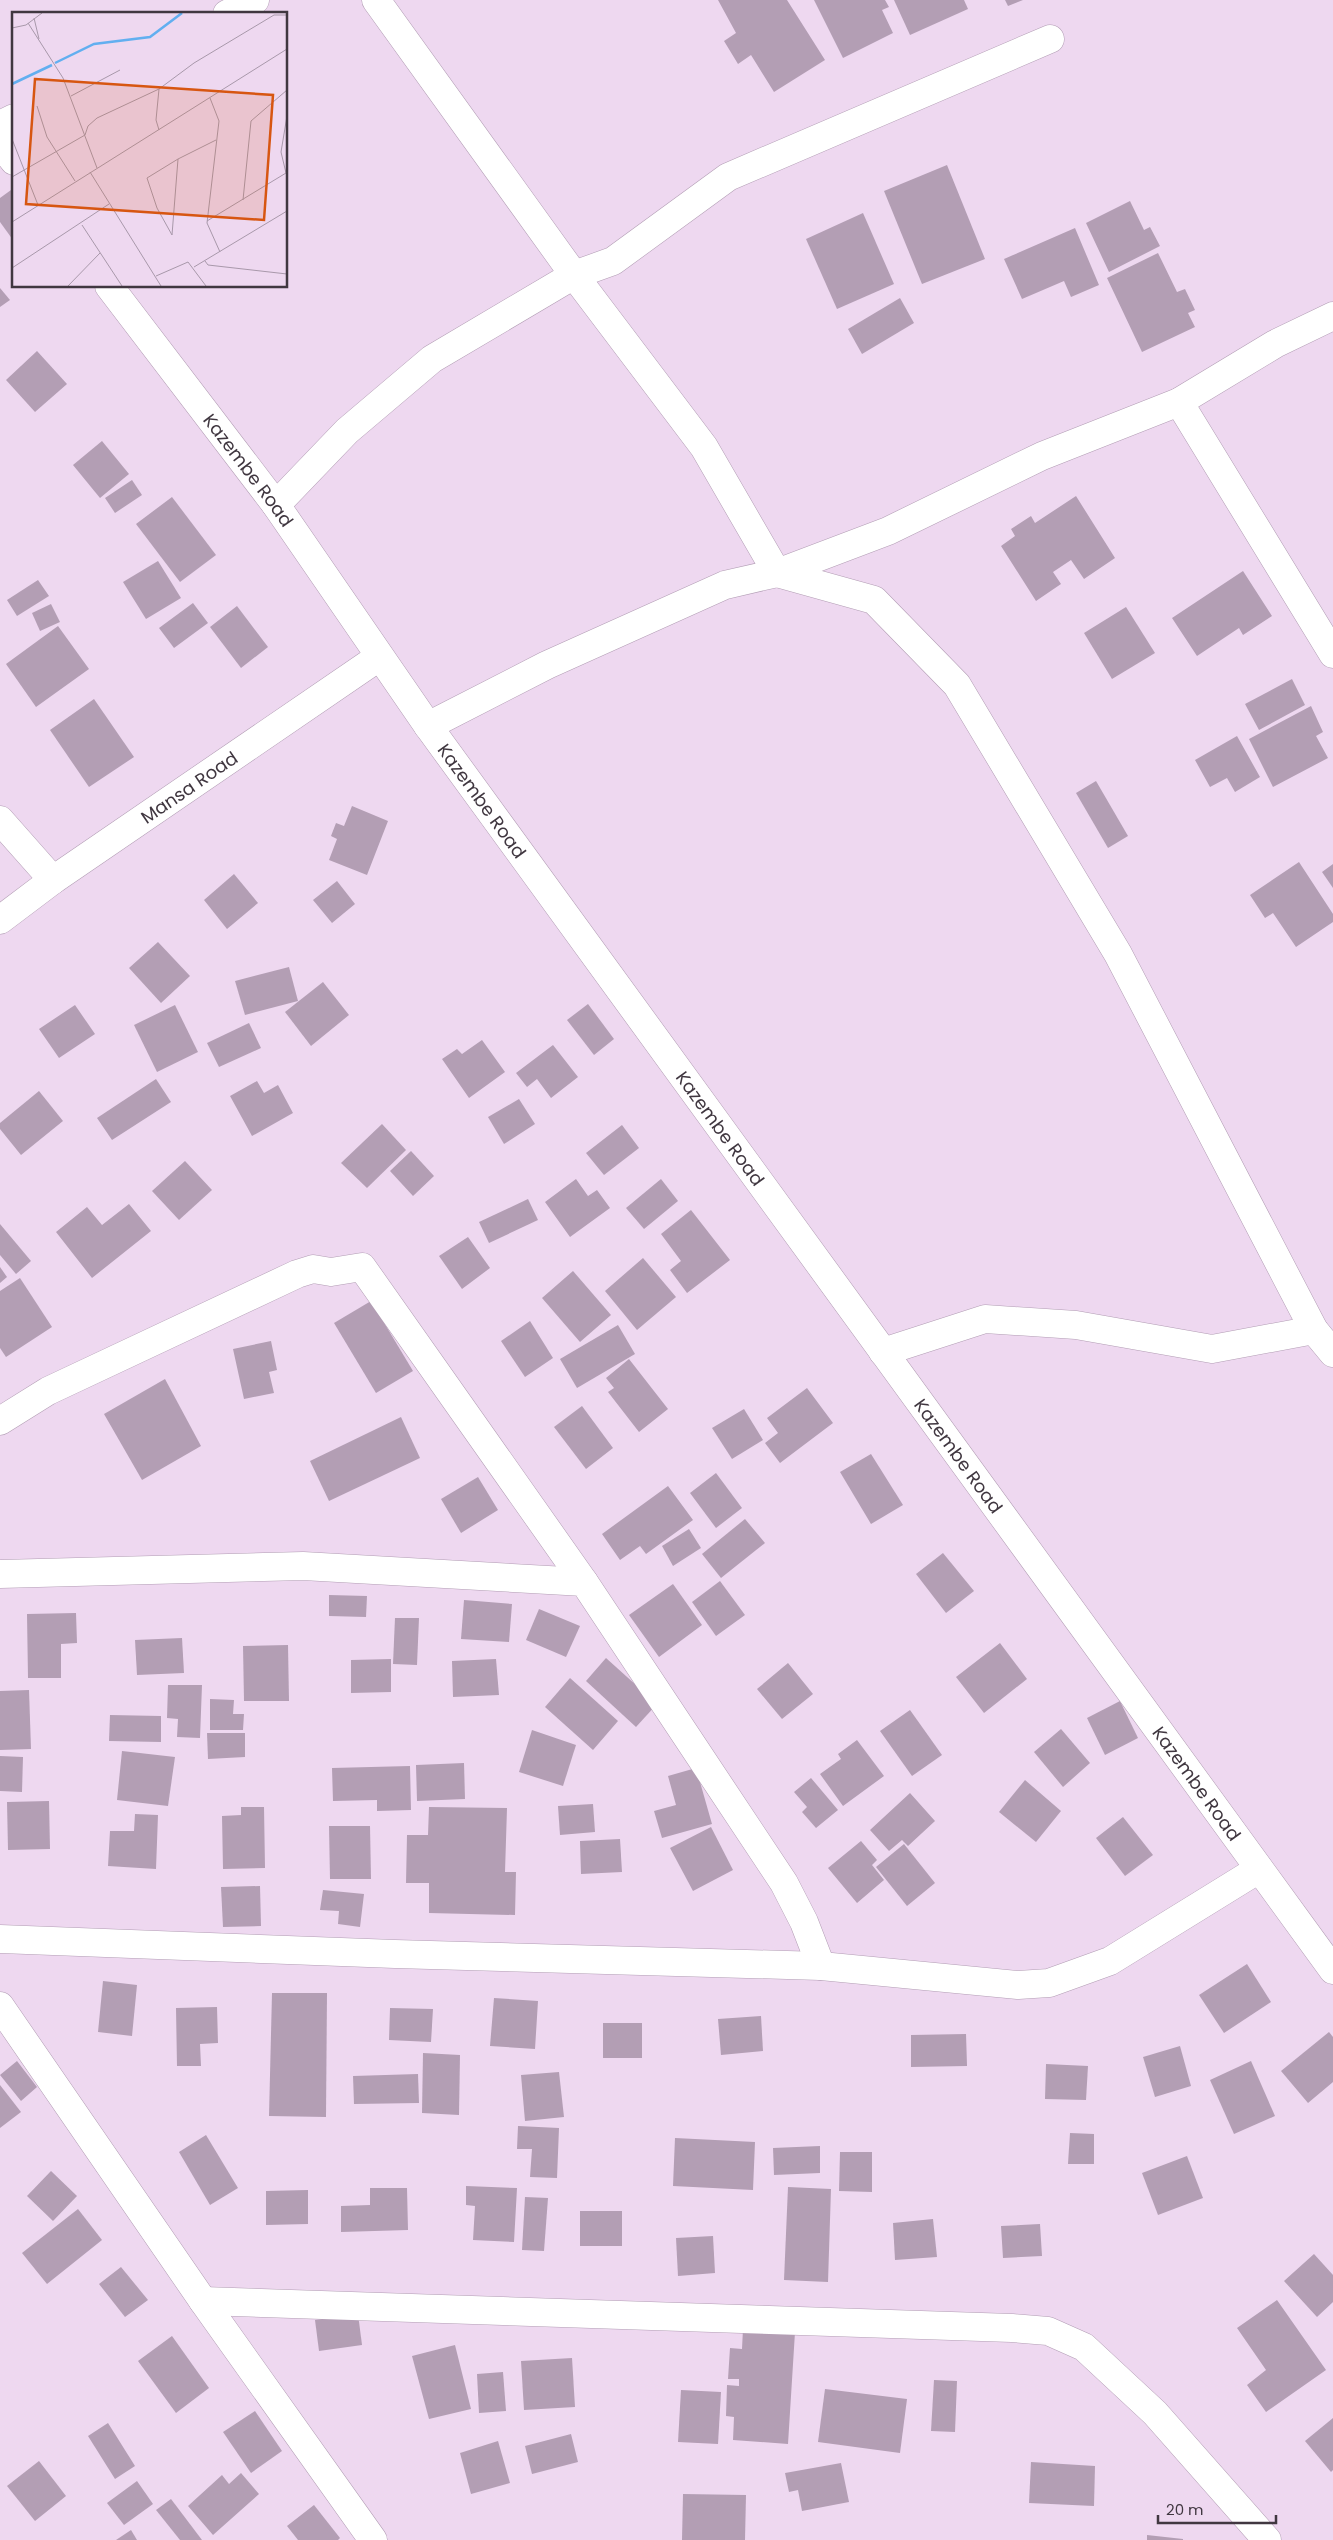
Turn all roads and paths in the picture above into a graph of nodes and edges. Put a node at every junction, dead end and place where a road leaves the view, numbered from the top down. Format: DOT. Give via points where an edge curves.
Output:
graph roads {
  1 [pos="255,0"];
  2 [pos="376,0"];
  3 [pos="231,12"];
  4 [pos="1050,39"];
  5 [pos="12,119"];
  6 [pos="0,125"];
  7 [pos="0,143"];
  8 [pos="12,158"];
  9 [pos="574,275"];
  10 [pos="112,288"];
  11 [pos="1333,316"];
  12 [pos="1179,402"];
  13 [pos="276,504"];
  14 [pos="777,573"];
  15 [pos="1333,654"];
  16 [pos="379,657"];
  17 [pos="428,726"];
  18 [pos="0,820"];
  19 [pos="53,880"];
  20 [pos="0,920"];
  21 [pos="1314,1330"];
  22 [pos="883,1352"];
  23 [pos="1333,1353"];
  24 [pos="0,1422"];
  25 [pos="0,1574"];
  26 [pos="584,1582"];
  27 [pos="1259,1869"];
  28 [pos="0,1939"];
  29 [pos="821,1966"];
  30 [pos="1333,1970"];
  31 [pos="0,2006"];
  32 [pos="204,2301"];
  33 [pos="373,2540"];
  34 [pos="1267,2540"];
  1 -- 3 [label="street"];
  2 -- 9 [label="street"];
  4 -- 9 [label="street" via="728,177 613,260"];
  5 -- 6 [label="street"];
  7 -- 8 [label="street"];
  9 -- 13 [label="street" via="432,359 347,431"];
  9 -- 14 [label="street" via="704,447"];
  10 -- 13 [label="street, Kazembe Road"];
  11 -- 12 [label="street" via="1276,344"];
  12 -- 14 [label="street" via="1042,456 888,531"];
  12 -- 15 [label="street"];
  13 -- 16 [label="street, Kazembe Road"];
  14 -- 17 [label="street" via="725,585 547,665"];
  14 -- 21 [label="street" via="874,600 957,685 1118,954"];
  16 -- 17 [label="street, Kazembe Road"];
  16 -- 19 [label="street, Mansa Road"];
  17 -- 22 [label="street, Kazembe Road"];
  18 -- 19 [label="street"];
  19 -- 20 [label="street, Mansa Road"];
  21 -- 22 [label="street" via="1212,1349 1076,1325 985,1319"];
  21 -- 23 [label="street"];
  22 -- 27 [label="street, Kazembe Road"];
  24 -- 26 [label="street" via="48,1392 297,1274 313,1269 331,1272 362,1267"];
  25 -- 26 [label="street" via="303,1566"];
  26 -- 29 [label="street" via="784,1883"];
  27 -- 29 [label="street" via="1110,1961 1049,1983 1018,1985"];
  27 -- 30 [label="street, Kazembe Road"];
  28 -- 29 [label="street"];
  31 -- 32 [label="street"];
  32 -- 33 [label="street"];
  32 -- 34 [label="street" via="1012,2328 1048,2332 1084,2347 1111,2370 1155,2413"];
}
